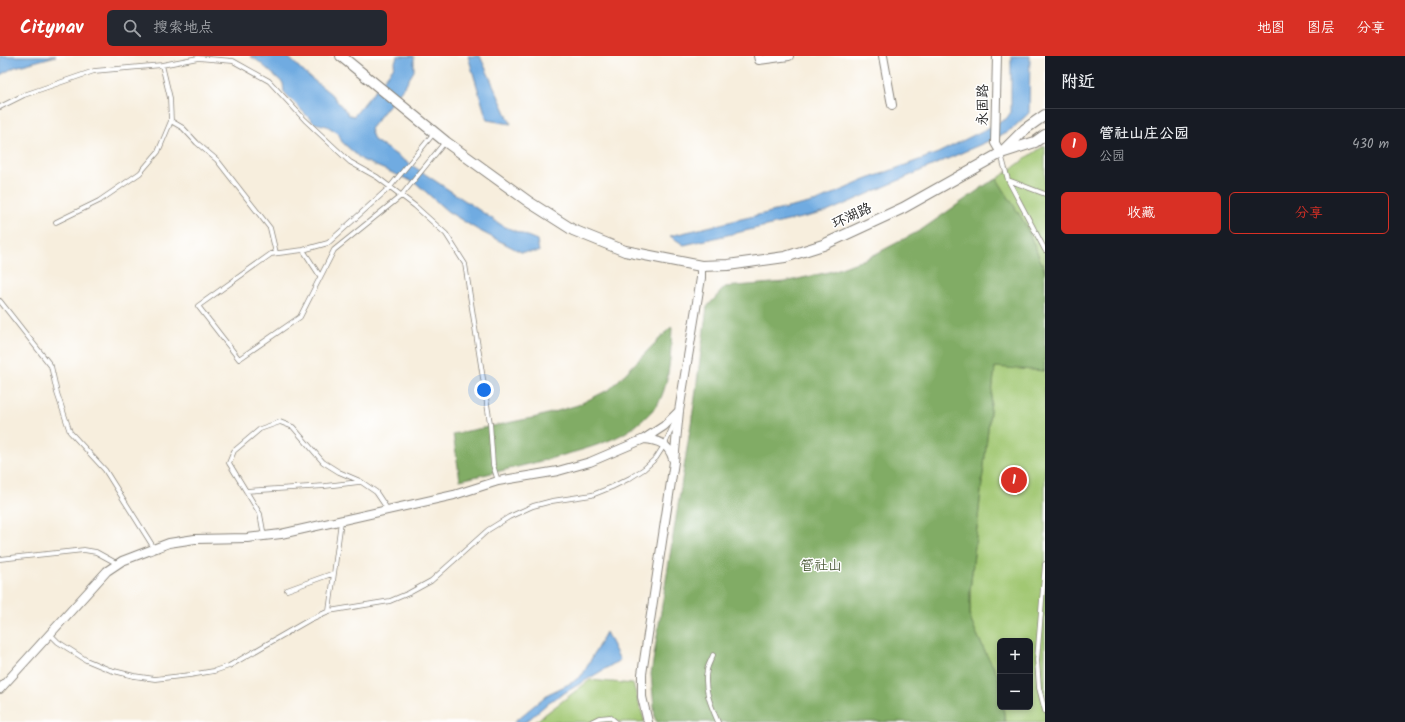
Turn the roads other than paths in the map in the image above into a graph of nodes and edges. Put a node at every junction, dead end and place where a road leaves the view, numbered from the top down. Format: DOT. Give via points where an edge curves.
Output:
graph roads {
  1 [pos="341,56"];
  2 [pos="758,56"];
  3 [pos="789,56"];
  4 [pos="884,56"];
  5 [pos="997,56"];
  6 [pos="162,65"];
  7 [pos="892,105"];
  8 [pos="0,107"];
  9 [pos="1045,115"];
  10 [pos="170,121"];
  11 [pos="434,132"];
  12 [pos="1045,134"];
  13 [pos="446,142"];
  14 [pos="1001,153"];
  15 [pos="1008,180"];
  16 [pos="390,187"];
  17 [pos="1045,194"];
  18 [pos="401,196"];
  19 [pos="56,222"];
  20 [pos="328,243"];
  21 [pos="303,250"];
  22 [pos="334,250"];
  23 [pos="1045,250"];
  24 [pos="276,253"];
  25 [pos="701,266"];
  26 [pos="320,276"];
  27 [pos="0,301"];
  28 [pos="679,411"];
  29 [pos="644,439"];
  30 [pos="665,444"];
  31 [pos="674,462"];
  32 [pos="360,481"];
  33 [pos="498,481"];
  34 [pos="246,491"];
  35 [pos="388,510"];
  36 [pos="341,520"];
  37 [pos="264,536"];
  38 [pos="154,548"];
  39 [pos="0,559"];
  40 [pos="118,564"];
  41 [pos="1045,564"];
  42 [pos="334,573"];
  43 [pos="287,590"];
  44 [pos="329,611"];
  45 [pos="50,634"];
  46 [pos="713,655"];
  47 [pos="0,689"];
  48 [pos="1045,712"];
  49 [pos="591,722"];
  50 [pos="616,722"];
  51 [pos="648,722"];
  52 [pos="718,722"];
  1 -- 11 [label="street, 环湖路"];
  2 -- 3 [label="street" via="759,60"];
  4 -- 7 [label="street"];
  5 -- 14 [label="street, 永固路" via="995,143"];
  6 -- 8 [label="lane" via="94,71 24,95"];
  6 -- 10 [label="lane" via="170,98"];
  6 -- 16 [label="lane" via="198,58 233,61 269,81 305,120 350,162"];
  9 -- 14 [label="street, 环湖路" via="1025,129"];
  10 -- 19 [label="lane" via="158,152 140,173 99,201"];
  10 -- 24 [label="lane" via="184,128 217,160 270,228"];
  11 -- 13 [label="street, 环湖路"];
  11 -- 16 [label="lane"];
  12 -- 14 [label="street, 环湖路" via="1035,142"];
  13 -- 18 [label="lane"];
  13 -- 25 [label="street, 环湖路" via="529,202 573,230 625,251"];
  14 -- 15 [label="lane"];
  14 -- 25 [label="street, 环湖路" via="903,208 822,245 785,257"];
  15 -- 17 [label="lane"];
  15 -- 23 [label="lane"];
  16 -- 18 [label="lane"];
  16 -- 20 [label="lane"];
  18 -- 22 [label="lane"];
  18 -- 33 [label="lane" via="446,234 465,264 490,423 493,465"];
  20 -- 21 [label="lane"];
  20 -- 22 [label="lane"];
  21 -- 24 [label="lane"];
  21 -- 26 [label="lane"];
  22 -- 26 [label="lane"];
  24 -- 26 [label="lane" via="198,306 239,359 300,317"];
  25 -- 28 [label="street"];
  27 -- 38 [label="lane" via="51,366 70,432 105,470"];
  28 -- 29 [label="street" via="664,426"];
  28 -- 30 [label="lane"];
  28 -- 31 [label="street"];
  29 -- 30 [label="street"];
  29 -- 33 [label="street" via="590,462 558,471"];
  30 -- 31 [label="street" via="671,451"];
  30 -- 44 [label="lane" via="656,458 644,469 612,487 592,495 533,506 509,517 488,530 431,580 408,593 390,601"];
  31 -- 51 [label="street" via="642,674 642,697"];
  32 -- 34 [label="lane"];
  32 -- 34 [label="lane" via="323,462 293,427 280,422 260,429 234,451 230,463"];
  32 -- 35 [label="lane" via="376,492"];
  33 -- 35 [label="street" via="454,495"];
  34 -- 37 [label="lane" via="260,514"];
  35 -- 36 [label="street"];
  36 -- 37 [label="street"];
  36 -- 42 [label="lane"];
  37 -- 38 [label="street" via="195,539"];
  38 -- 40 [label="street"];
  39 -- 40 [label="lane" via="84,550 96,552"];
  40 -- 45 [label="street" via="107,571"];
  41 -- 48 [label="lane" via="1037,660 1039,688"];
  42 -- 43 [label="lane"];
  42 -- 44 [label="lane"];
  44 -- 45 [label="lane" via="229,666 190,675 155,678 134,676 86,660"];
  45 -- 47 [label="street"];
  46 -- 52 [label="lane" via="707,669 706,685"];
  49 -- 50 [label="lane" via="599,718 610,718"];
}
